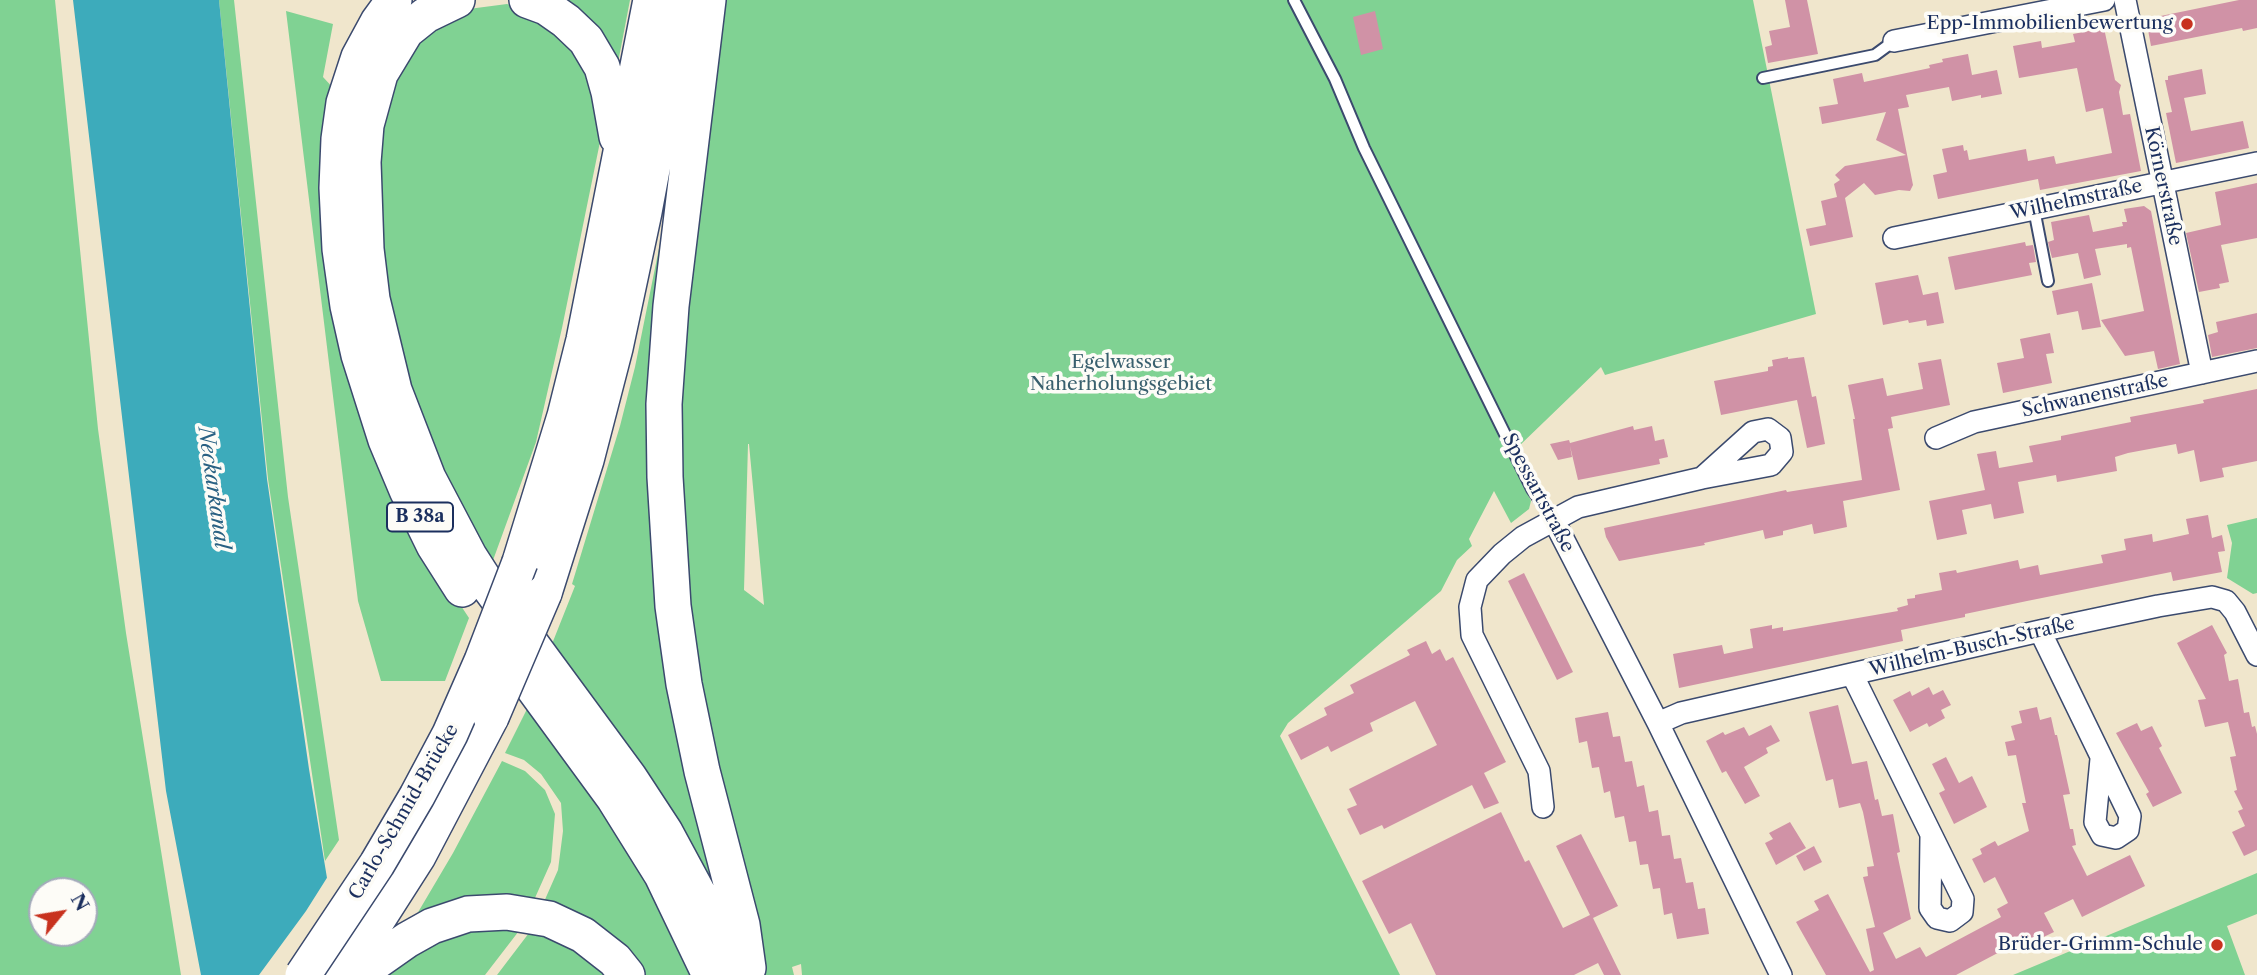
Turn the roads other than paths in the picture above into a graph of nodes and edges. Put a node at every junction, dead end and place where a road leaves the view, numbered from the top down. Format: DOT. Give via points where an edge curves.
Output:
graph roads {
  1 [pos="394,0"];
  2 [pos="457,0"];
  3 [pos="527,0"];
  4 [pos="652,0"];
  5 [pos="684,0"];
  6 [pos="708,0"];
  7 [pos="2104,0"];
  8 [pos="2125,0"];
  9 [pos="1296,4"];
  10 [pos="1894,41"];
  11 [pos="1763,78"];
  12 [pos="621,159"];
  13 [pos="2257,163"];
  14 [pos="2162,182"];
  15 [pos="2034,209"];
  16 [pos="1894,238"];
  17 [pos="2048,281"];
  18 [pos="2257,361"];
  19 [pos="2202,373"];
  20 [pos="1936,438"];
  21 [pos="1702,478"];
  22 [pos="1553,519"];
  23 [pos="2040,631"];
  24 [pos="2257,655"];
  25 [pos="1852,674"];
  26 [pos="1658,723"];
  27 [pos="2101,759"];
  28 [pos="1543,807"];
  29 [pos="1931,837"];
  30 [pos="303,975"];
  31 [pos="342,975"];
  32 [pos="357,975"];
  33 [pos="627,975"];
  34 [pos="710,975"];
  35 [pos="742,975"];
  36 [pos="749,975"];
  37 [pos="1781,975"];
  1 -- 34 [label="highway, B 38a" via="359,57 344,103 339,139 342,261 371,398 434,545 469,601 614,797 662,875"];
  2 -- 35 [label="highway, B 38a" via="406,31 380,74 366,125 366,249 372,299 394,390 428,478 469,556 658,821"];
  3 -- 12 [label="highway" via="566,20 586,40 602,67"];
  4 -- 12 [label="highway, Carlo-Schmid-Brücke"];
  5 -- 31 [label="highway, Carlo-Schmid-Brücke, bridge" via="615,348 544,593 462,777"];
  6 -- 36 [label="highway" via="671,306 664,404 667,518 684,684 742,925"];
  7 -- 10 [label="street"];
  8 -- 14 [label="street, Körnerstraße"];
  9 -- 22 [label="lane, Spessartstraße" via="1532,489"];
  10 -- 11 [label="lane" via="1875,55"];
  12 -- 30 [label="highway, Carlo-Schmid-Brücke, bridge" via="565,416 520,562 482,661 428,775 377,864"];
  13 -- 14 [label="street, Wilhelmstraße"];
  14 -- 15 [label="street, Wilhelmstraße"];
  14 -- 19 [label="street, Körnerstraße"];
  15 -- 16 [label="street, Wilhelmstraße"];
  15 -- 17 [label="lane"];
  18 -- 19 [label="street, Schwanenstraße"];
  19 -- 20 [label="street, Schwanenstraße" via="1974,422"];
  21 -- 22 [label="street" via="1578,507"];
  22 -- 26 [label="street, Spessartstraße"];
  22 -- 28 [label="street" via="1523,537 1477,580 1470,607 1472,635 1539,771"];
  23 -- 24 [label="street, Wilhelm-Busch-Straße" via="2213,597 2226,601 2235,612"];
  23 -- 25 [label="street, Wilhelm-Busch-Straße"];
  23 -- 27 [label="street"];
  25 -- 26 [label="street, Wilhelm-Busch-Straße" via="1681,713"];
  25 -- 29 [label="street"];
  26 -- 37 [label="street, Spessartstraße"];
  32 -- 33 [label="highway" via="432,926 468,914 507,912 549,919 583,935"];
}
